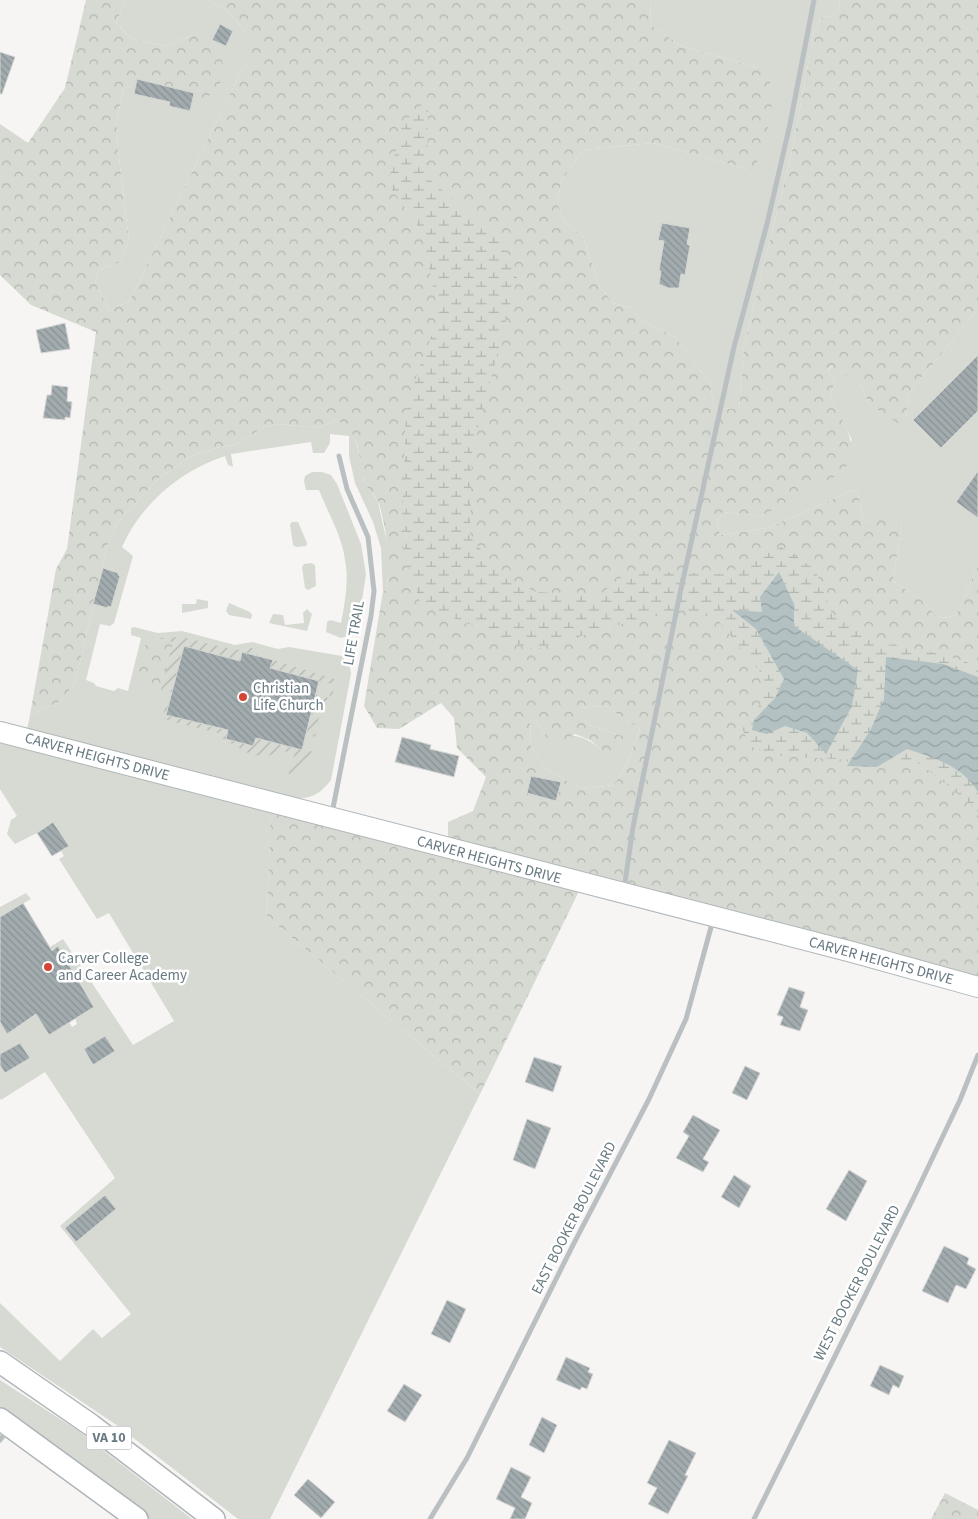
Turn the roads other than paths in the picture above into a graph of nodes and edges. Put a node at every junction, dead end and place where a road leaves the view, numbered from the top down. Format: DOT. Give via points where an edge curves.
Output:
graph roads {
  1 [pos="814,0"];
  2 [pos="338,456"];
  3 [pos="0,732"];
  4 [pos="330,818"];
  5 [pos="623,894"];
  6 [pos="714,917"];
  7 [pos="978,987"];
  8 [pos="978,1055"];
  9 [pos="0,1362"];
  10 [pos="3,1428"];
  11 [pos="138,1519"];
  12 [pos="214,1519"];
  13 [pos="430,1519"];
  14 [pos="754,1519"];
  1 -- 5 [label="street" via="790,124 734,347 681,588 633,827"];
  2 -- 4 [label="street, LIFE TRAIL" via="346,489 368,537 374,592"];
  3 -- 4 [label="street, CARVER HEIGHTS DRIVE"];
  4 -- 5 [label="street, CARVER HEIGHTS DRIVE"];
  5 -- 6 [label="street, CARVER HEIGHTS DRIVE"];
  6 -- 7 [label="street, CARVER HEIGHTS DRIVE"];
  6 -- 13 [label="street, EAST BOOKER BOULEVARD" via="686,1019 649,1100 467,1458"];
  8 -- 14 [label="street, WEST BOOKER BOULEVARD" via="914,1197"];
  9 -- 12 [label="main road, VA 10"];
  10 -- 11 [label="main road"];
}
